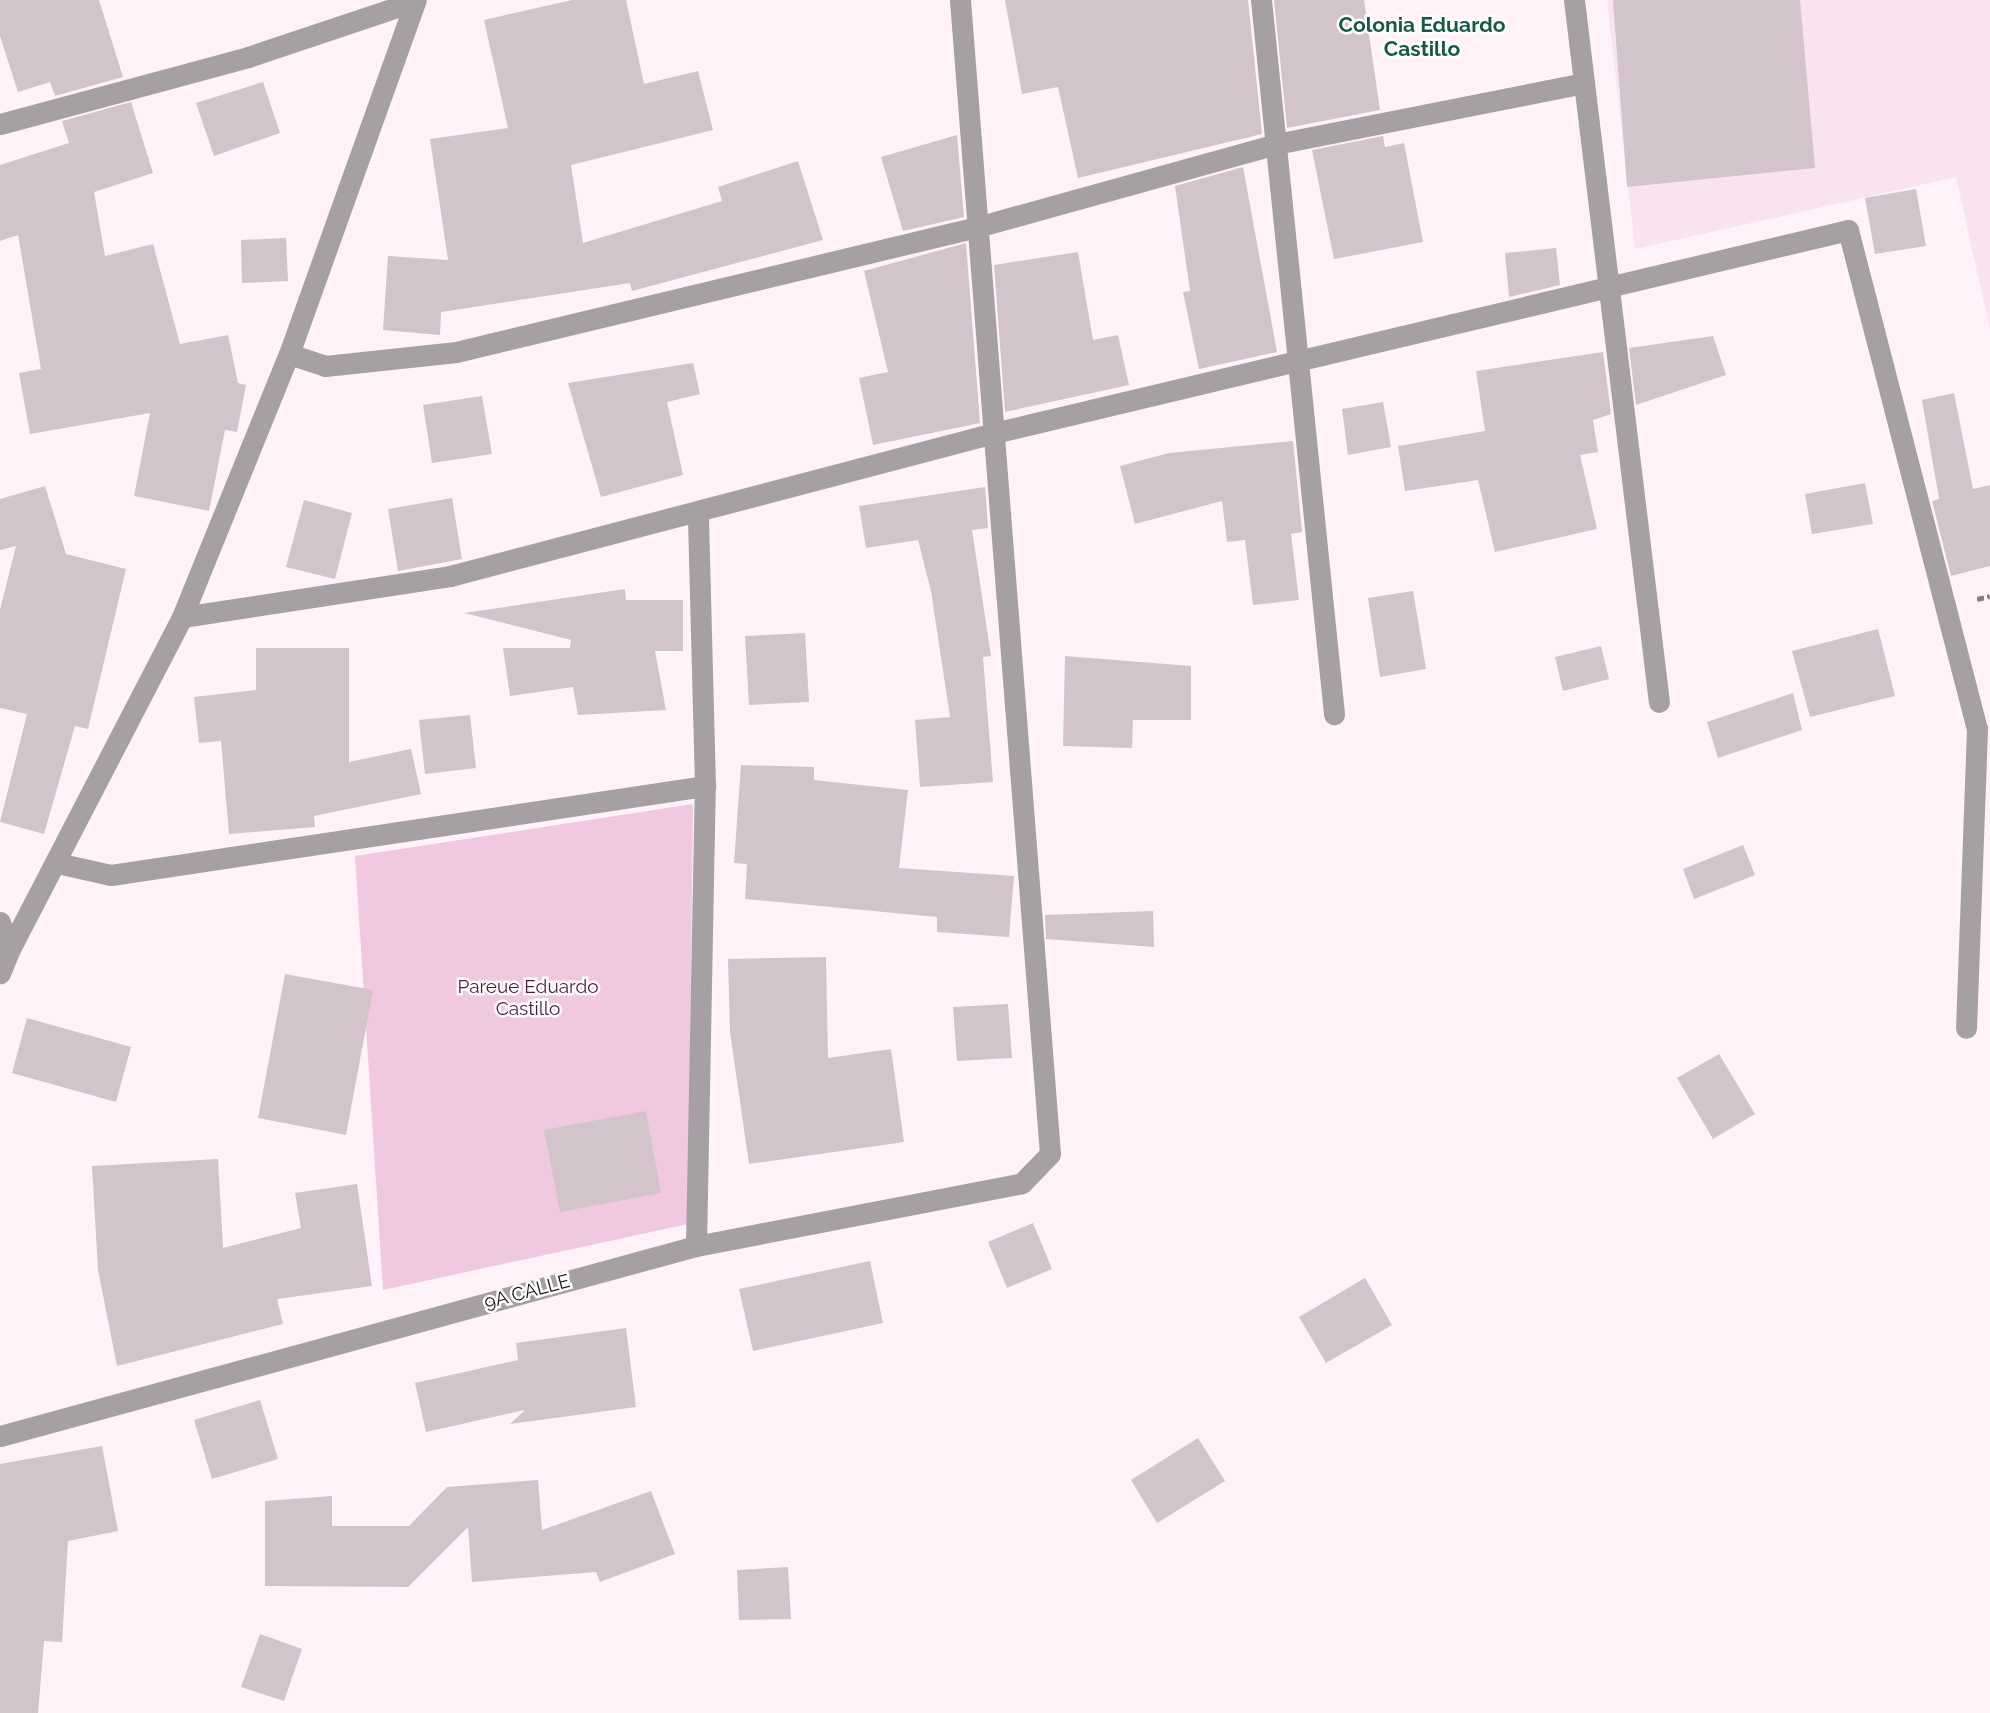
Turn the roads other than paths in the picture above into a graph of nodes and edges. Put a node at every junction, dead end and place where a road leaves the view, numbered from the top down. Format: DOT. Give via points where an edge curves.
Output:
graph roads {
  1 [pos="416,0"];
  2 [pos="960,0"];
  3 [pos="1261,0"];
  4 [pos="1574,0"];
  5 [pos="1584,83"];
  6 [pos="0,124"];
  7 [pos="1276,144"];
  8 [pos="977,227"];
  9 [pos="1608,286"];
  10 [pos="289,354"];
  11 [pos="1299,363"];
  12 [pos="994,433"];
  13 [pos="698,512"];
  14 [pos="182,617"];
  15 [pos="1660,702"];
  16 [pos="1334,714"];
  17 [pos="705,786"];
  18 [pos="57,863"];
  19 [pos="0,922"];
  20 [pos="9,951"];
  21 [pos="0,973"];
  22 [pos="1966,1028"];
  23 [pos="696,1246"];
  24 [pos="0,1436"];
  1 -- 6 [label="street" via="248,57"];
  1 -- 10 [label="street"];
  2 -- 8 [label="street"];
  3 -- 7 [label="street"];
  4 -- 5 [label="street"];
  5 -- 7 [label="street"];
  5 -- 9 [label="street"];
  7 -- 8 [label="street"];
  7 -- 11 [label="street"];
  8 -- 10 [label="street" via="456,352 325,366"];
  8 -- 12 [label="street"];
  9 -- 11 [label="street"];
  9 -- 15 [label="street"];
  9 -- 22 [label="street" via="1848,230 1977,729"];
  10 -- 14 [label="street"];
  11 -- 12 [label="street"];
  11 -- 16 [label="street"];
  12 -- 13 [label="street"];
  12 -- 23 [label="street, 9A CALLE" via="1050,1154 1022,1183"];
  13 -- 14 [label="street" via="450,576"];
  13 -- 17 [label="street"];
  14 -- 18 [label="street"];
  17 -- 18 [label="street" via="111,875"];
  17 -- 23 [label="street"];
  18 -- 20 [label="street"];
  19 -- 20 [label="street"];
  20 -- 21 [label="street"];
  23 -- 24 [label="street, 9A CALLE"];
}
